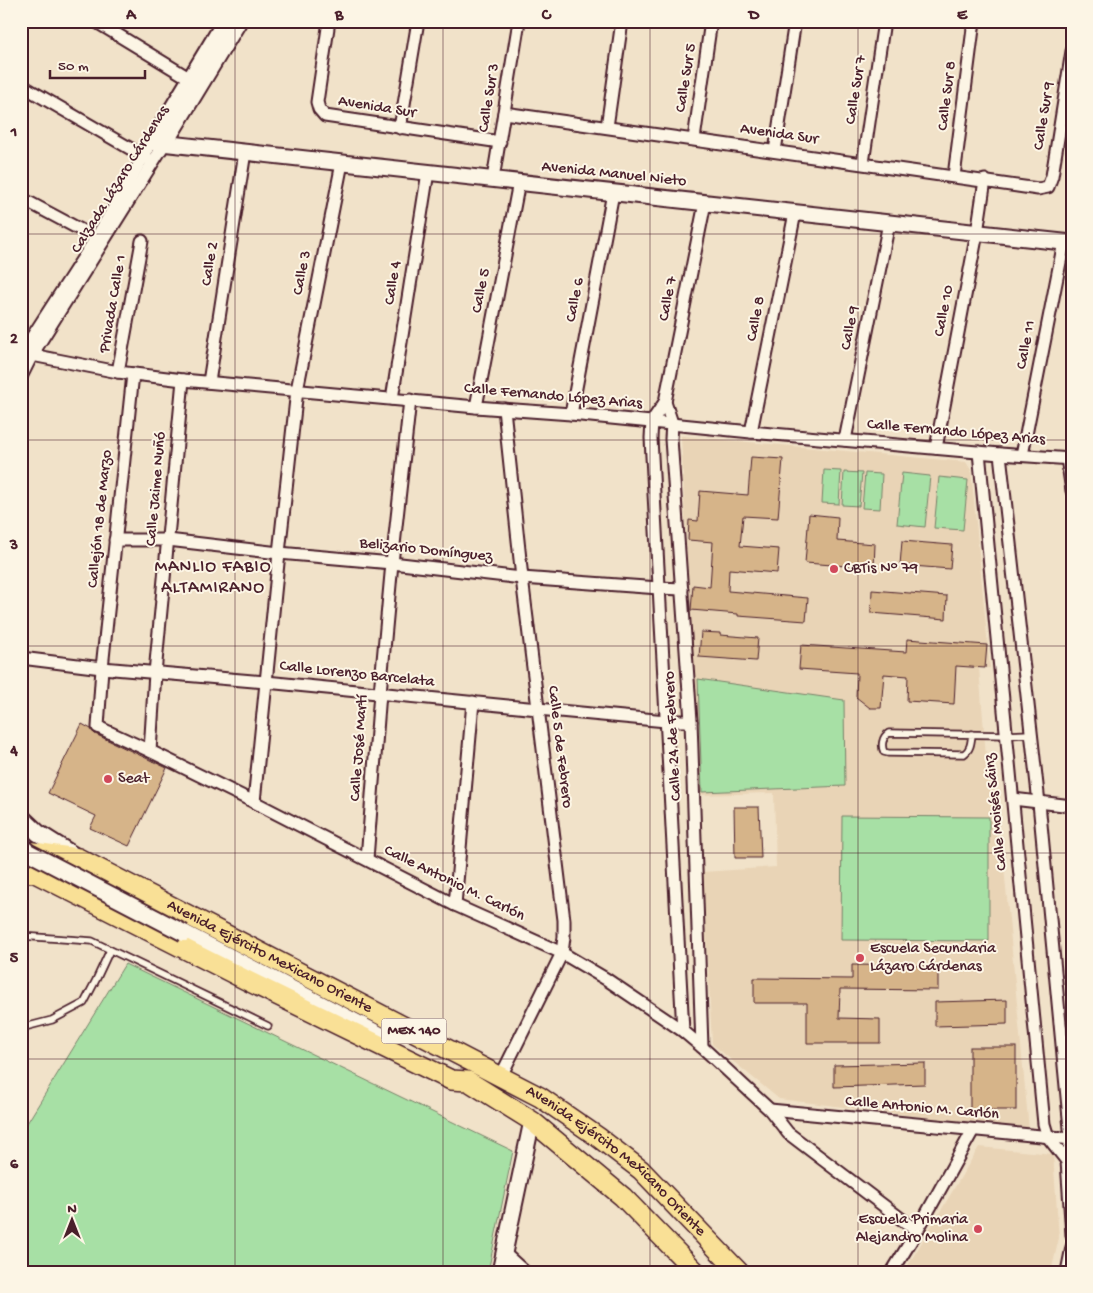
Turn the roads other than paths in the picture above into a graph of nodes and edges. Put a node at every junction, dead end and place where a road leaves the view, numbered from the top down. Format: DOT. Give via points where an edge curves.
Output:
graph roads {
  1 [pos="225,21"];
  2 [pos="239,21"];
  3 [pos="329,21"];
  4 [pos="418,21"];
  5 [pos="519,21"];
  6 [pos="622,21"];
  7 [pos="712,21"];
  8 [pos="795,21"];
  9 [pos="884,21"];
  10 [pos="974,21"];
  11 [pos="100,23"];
  12 [pos="1072,51"];
  13 [pos="196,82"];
  14 [pos="21,86"];
  15 [pos="504,113"];
  16 [pos="607,127"];
  17 [pos="400,128"];
  18 [pos="694,139"];
  19 [pos="159,142"];
  20 [pos="500,142"];
  21 [pos="775,151"];
  22 [pos="245,152"];
  23 [pos="149,160"];
  24 [pos="342,163"];
  25 [pos="863,163"];
  26 [pos="428,172"];
  27 [pos="954,176"];
  28 [pos="494,180"];
  29 [pos="985,180"];
  30 [pos="519,182"];
  31 [pos="1048,187"];
  32 [pos="613,192"];
  33 [pos="21,198"];
  34 [pos="705,203"];
  35 [pos="795,212"];
  36 [pos="889,223"];
  37 [pos="977,232"];
  38 [pos="96,238"];
  39 [pos="142,241"];
  40 [pos="1068,242"];
  41 [pos="32,355"];
  42 [pos="118,372"];
  43 [pos="133,374"];
  44 [pos="21,377"];
  45 [pos="183,380"];
  46 [pos="210,382"];
  47 [pos="297,390"];
  48 [pos="392,399"];
  49 [pos="410,400"];
  50 [pos="665,402"];
  51 [pos="476,407"];
  52 [pos="504,409"];
  53 [pos="571,414"];
  54 [pos="652,421"];
  55 [pos="672,423"];
  56 [pos="751,432"];
  57 [pos="845,440"];
  58 [pos="936,448"];
  59 [pos="979,452"];
  60 [pos="1000,454"];
  61 [pos="1022,455"];
  62 [pos="1069,458"];
  63 [pos="1072,491"];
  64 [pos="115,540"];
  65 [pos="168,540"];
  66 [pos="279,553"];
  67 [pos="392,563"];
  68 [pos="522,578"];
  69 [pos="659,588"];
  70 [pos="682,588"];
  71 [pos="21,658"];
  72 [pos="102,668"];
  73 [pos="155,673"];
  74 [pos="266,682"];
  75 [pos="380,693"];
  76 [pos="473,702"];
  77 [pos="538,709"];
  78 [pos="666,721"];
  79 [pos="691,721"];
  80 [pos="98,727"];
  81 [pos="972,734"];
  82 [pos="1031,734"];
  83 [pos="1006,735"];
  84 [pos="150,751"];
  85 [pos="1013,799"];
  86 [pos="254,802"];
  87 [pos="1039,803"];
  88 [pos="1072,806"];
  89 [pos="21,817"];
  90 [pos="21,846"];
  91 [pos="21,850"];
  92 [pos="78,858"];
  93 [pos="367,859"];
  94 [pos="21,872"];
  95 [pos="455,905"];
  96 [pos="21,936"];
  97 [pos="110,950"];
  98 [pos="562,953"];
  99 [pos="268,1026"];
  100 [pos="21,1028"];
  101 [pos="683,1031"];
  102 [pos="702,1047"];
  103 [pos="501,1076"];
  104 [pos="468,1081"];
  105 [pos="770,1110"];
  106 [pos="532,1121"];
  107 [pos="973,1130"];
  108 [pos="1048,1137"];
  109 [pos="1071,1139"];
  110 [pos="1067,1161"];
  111 [pos="917,1231"];
  112 [pos="1072,1236"];
  113 [pos="1072,1247"];
  114 [pos="504,1253"];
  115 [pos="500,1272"];
  116 [pos="525,1272"];
  117 [pos="696,1272"];
  118 [pos="739,1272"];
  119 [pos="892,1272"];
  120 [pos="1067,1272"];
  1 -- 13 [label="street, Calzada Lázaro Cárdenas"];
  2 -- 13 [label="street, Calzada Lázaro Cárdenas"];
  3 -- 17 [label="street, Avenida Sur" via="317,102 319,109 326,116"];
  4 -- 17 [label="street"];
  5 -- 15 [label="street, Calle Sur 3"];
  6 -- 16 [label="street"];
  7 -- 18 [label="street, Calle Sur 5"];
  8 -- 21 [label="street"];
  9 -- 25 [label="street, Calle Sur 7"];
  10 -- 27 [label="street, Calle Sur 8"];
  11 -- 13 [label="street"];
  12 -- 31 [label="street, Calle Sur 9"];
  13 -- 19 [label="street, Calzada Lázaro Cárdenas"];
  14 -- 23 [label="street"];
  15 -- 16 [label="street, Avenida Sur"];
  15 -- 20 [label="street, Calle Sur 3"];
  16 -- 18 [label="street, Avenida Sur"];
  17 -- 20 [label="street, Avenida Sur"];
  18 -- 21 [label="street, Avenida Sur"];
  19 -- 22 [label="street, Avenida Manuel Nieto"];
  19 -- 23 [label="street, Calzada Lázaro Cárdenas"];
  20 -- 28 [label="street, Calle Sur 3"];
  21 -- 25 [label="street, Avenida Sur"];
  22 -- 24 [label="street, Avenida Manuel Nieto"];
  22 -- 46 [label="street, Calle 2"];
  23 -- 38 [label="street, Calzada Lázaro Cárdenas"];
  23 -- 41 [label="street, Calzada Lázaro Cárdenas"];
  24 -- 26 [label="street, Avenida Manuel Nieto"];
  24 -- 47 [label="street, Calle 3"];
  25 -- 27 [label="street, Avenida Sur"];
  26 -- 28 [label="street, Avenida Manuel Nieto"];
  26 -- 48 [label="street, Calle 4"];
  27 -- 29 [label="street, Avenida Sur"];
  28 -- 30 [label="street, Avenida Manuel Nieto"];
  29 -- 31 [label="street, Avenida Sur"];
  29 -- 37 [label="street, Calle 10"];
  30 -- 32 [label="street, Avenida Manuel Nieto"];
  30 -- 51 [label="street, Calle 5"];
  32 -- 34 [label="street, Avenida Manuel Nieto"];
  32 -- 53 [label="street, Calle 6"];
  33 -- 38 [label="street"];
  34 -- 35 [label="street, Avenida Manuel Nieto"];
  34 -- 50 [label="street, Calle 7"];
  35 -- 36 [label="street, Avenida Manuel Nieto"];
  35 -- 56 [label="street, Calle 8"];
  36 -- 37 [label="street, Avenida Manuel Nieto"];
  36 -- 57 [label="street, Calle 9"];
  37 -- 40 [label="street, Avenida Manuel Nieto"];
  37 -- 58 [label="street, Calle 10"];
  38 -- 41 [label="street, Calzada Lázaro Cárdenas" via="32,337"];
  39 -- 42 [label="street, Privada Calle 1"];
  40 -- 61 [label="street, Calle 11"];
  41 -- 42 [label="street, Calle Fernando López Arias"];
  41 -- 44 [label="street, Calzada Lázaro Cárdenas"];
  42 -- 43 [label="street, Calle Fernando López Arias"];
  43 -- 45 [label="street, Calle Fernando López Arias"];
  43 -- 64 [label="street, Callejón 18 de Marzo"];
  45 -- 46 [label="street, Calle Fernando López Arias"];
  45 -- 65 [label="street, Calle Jaime Nuñó"];
  46 -- 47 [label="street, Calle Fernando López Arias"];
  47 -- 48 [label="street, Calle Fernando López Arias"];
  47 -- 66 [label="street, Calle 3"];
  48 -- 49 [label="street, Calle Fernando López Arias"];
  49 -- 51 [label="street, Calle Fernando López Arias"];
  49 -- 67 [label="street, Calle José Martí"];
  50 -- 54 [label="street, Calle 7"];
  50 -- 55 [label="street, Calle 7"];
  51 -- 52 [label="street, Calle Fernando López Arias"];
  52 -- 53 [label="street, Calle Fernando López Arias"];
  52 -- 68 [label="street, Calle 5 de Febrero"];
  53 -- 54 [label="street, Calle Fernando López Arias"];
  54 -- 55 [label="street, Calle Fernando López Arias"];
  54 -- 69 [label="street, Calle 24 de Febrero"];
  55 -- 56 [label="street, Calle Fernando López Arias"];
  55 -- 70 [label="street, Calle 24 de Febrero"];
  56 -- 57 [label="street, Calle Fernando López Arias"];
  57 -- 58 [label="street, Calle Fernando López Arias"];
  58 -- 59 [label="street, Calle Fernando López Arias"];
  59 -- 60 [label="street, Calle Fernando López Arias"];
  59 -- 83 [label="street, Calle Moisés Sáinz"];
  60 -- 61 [label="street, Calle Fernando López Arias"];
  60 -- 82 [label="street"];
  61 -- 62 [label="street, Calle Fernando López Arias"];
  62 -- 63 [label="street"];
  64 -- 65 [label="street, Belizario Domínguez"];
  64 -- 72 [label="street, Callejón 18 de Marzo"];
  65 -- 66 [label="street, Belizario Domínguez"];
  65 -- 73 [label="street, Calle Jaime Nuñó"];
  66 -- 67 [label="street, Belizario Domínguez"];
  66 -- 74 [label="street, Calle 3"];
  67 -- 68 [label="street, Belizario Domínguez"];
  67 -- 75 [label="street, Calle José Martí"];
  68 -- 69 [label="street, Belizario Domínguez"];
  68 -- 77 [label="street, Calle 5 de Febrero"];
  69 -- 70 [label="street, Belizario Domínguez"];
  69 -- 78 [label="street, Calle 24 de Febrero"];
  70 -- 79 [label="street, Calle 24 de Febrero"];
  71 -- 72 [label="street, Calle Lorenzo Barcelata"];
  72 -- 73 [label="street, Calle Lorenzo Barcelata"];
  72 -- 80 [label="street, Callejón 18 de Marzo"];
  73 -- 74 [label="street, Calle Lorenzo Barcelata"];
  73 -- 84 [label="street, Calle Jaime Nuñó"];
  74 -- 75 [label="street, Calle Lorenzo Barcelata"];
  74 -- 86 [label="street, Calle 3"];
  75 -- 76 [label="street, Calle Lorenzo Barcelata"];
  75 -- 93 [label="street, Calle José Martí"];
  76 -- 77 [label="street, Calle Lorenzo Barcelata"];
  76 -- 95 [label="street"];
  77 -- 78 [label="street, Calle Lorenzo Barcelata"];
  77 -- 98 [label="street, Calle 5 de Febrero" via="564,920"];
  78 -- 79 [label="street, Calle Lorenzo Barcelata"];
  78 -- 101 [label="street, Calle 24 de Febrero"];
  79 -- 102 [label="street, Calle 24 de Febrero"];
  80 -- 84 [label="street, Calle Antonio M. Carlón"];
  81 -- 81 [label="lane" via="889,733 883,739 883,750 888,753 964,754 970,747"];
  81 -- 83 [label="lane"];
  82 -- 83 [label="lane"];
  82 -- 87 [label="street"];
  83 -- 85 [label="street, Calle Moisés Sáinz"];
  84 -- 86 [label="street, Calle Antonio M. Carlón"];
  85 -- 87 [label="street"];
  85 -- 108 [label="street, Calle Moisés Sáinz" via="1044,1124"];
  86 -- 93 [label="street, Calle Antonio M. Carlón"];
  87 -- 88 [label="street"];
  87 -- 109 [label="street"];
  89 -- 92 [label="main road" via="38,833"];
  90 -- 104 [label="main road, Avenida Ejército Mexicano Oriente / MEX 140, bridge"];
  91 -- 92 [label="main road, Avenida Ejército Mexicano Oriente / MEX 140"];
  92 -- 103 [label="main road, Avenida Ejército Mexicano Oriente / MEX 140"];
  93 -- 95 [label="street, Calle Antonio M. Carlón"];
  94 -- 104 [label="main road, Avenida Ejército Mexicano Oriente / MEX 140" via="35,873 451,1080"];
  95 -- 98 [label="street, Calle Antonio M. Carlón"];
  96 -- 97 [label="lane" via="92,941"];
  97 -- 99 [label="lane"];
  97 -- 100 [label="lane" via="84,1003 52,1020"];
  98 -- 101 [label="street, Calle Antonio M. Carlón"];
  98 -- 103 [label="street, Calle 5 de Febrero"];
  101 -- 102 [label="street, Calle Antonio M. Carlón"];
  102 -- 105 [label="street, Calle Antonio M. Carlón"];
  103 -- 118 [label="main road, Avenida Ejército Mexicano Oriente / MEX 140" via="540,1097 641,1170"];
  104 -- 106 [label="main road, Avenida Ejército Mexicano Oriente / MEX 140"];
  105 -- 107 [label="street, Calle Antonio M. Carlón"];
  105 -- 111 [label="street, Calle Antonio M. Carlón" via="788,1133"];
  106 -- 114 [label="street"];
  106 -- 117 [label="main road, Avenida Ejército Mexicano Oriente / MEX 140" via="623,1196"];
  107 -- 108 [label="street, Calle Antonio M. Carlón"];
  107 -- 111 [label="street"];
  108 -- 109 [label="street, Calle Antonio M. Carlón"];
  108 -- 110 [label="street, Calle Moisés Sáinz"];
  109 -- 110 [label="street"];
  110 -- 112 [label="street"];
  111 -- 119 [label="street"];
  113 -- 120 [label="street"];
  114 -- 115 [label="street"];
  114 -- 116 [label="street"];
}
